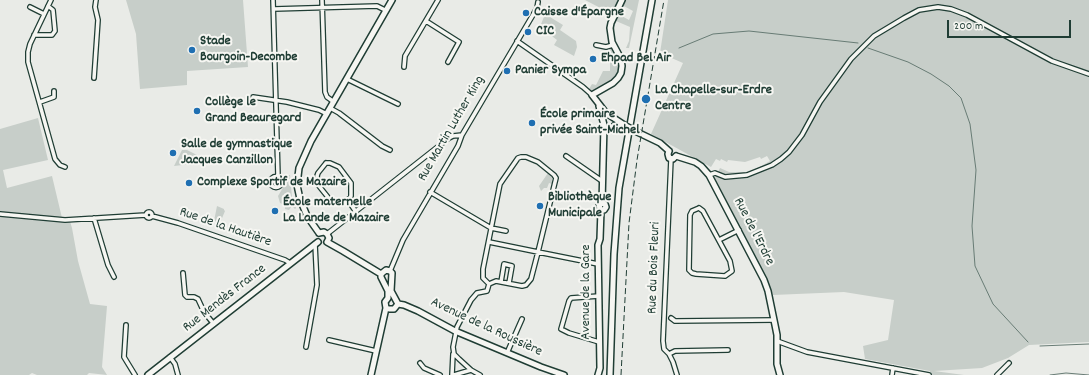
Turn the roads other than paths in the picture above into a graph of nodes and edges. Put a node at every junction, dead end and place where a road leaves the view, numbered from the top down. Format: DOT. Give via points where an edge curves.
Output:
graph roads {
  1 [pos="51,0"];
  2 [pos="96,0"];
  3 [pos="274,0"];
  4 [pos="322,0"];
  5 [pos="392,0"];
  6 [pos="438,0"];
  7 [pos="622,0"];
  8 [pos="652,0"];
  9 [pos="538,1"];
  10 [pos="48,6"];
  11 [pos="30,7"];
  12 [pos="323,8"];
  13 [pos="274,9"];
  14 [pos="385,10"];
  15 [pos="44,14"];
  16 [pos="426,21"];
  17 [pos="34,35"];
  18 [pos="517,41"];
  19 [pos="596,45"];
  20 [pos="613,45"];
  21 [pos="448,62"];
  22 [pos="404,67"];
  23 [pos="1089,74"];
  24 [pos="94,78"];
  25 [pos="347,79"];
  26 [pos="54,91"];
  27 [pos="592,95"];
  28 [pos="252,97"];
  29 [pos="276,100"];
  30 [pos="40,102"];
  31 [pos="334,102"];
  32 [pos="398,104"];
  33 [pos="600,106"];
  34 [pos="330,108"];
  35 [pos="327,114"];
  36 [pos="612,119"];
  37 [pos="605,126"];
  38 [pos="614,126"];
  39 [pos="624,126"];
  40 [pos="462,135"];
  41 [pos="390,150"];
  42 [pos="669,152"];
  43 [pos="566,156"];
  44 [pos="676,156"];
  45 [pos="671,158"];
  46 [pos="65,167"];
  47 [pos="709,175"];
  48 [pos="278,176"];
  49 [pos="602,181"];
  50 [pos="430,192"];
  51 [pos="348,200"];
  52 [pos="356,212"];
  53 [pos="0,214"];
  54 [pos="94,218"];
  55 [pos="490,228"];
  56 [pos="739,230"];
  57 [pos="506,231"];
  58 [pos="319,233"];
  59 [pos="327,234"];
  60 [pos="719,240"];
  61 [pos="327,242"];
  62 [pos="489,242"];
  63 [pos="316,243"];
  64 [pos="538,252"];
  65 [pos="290,263"];
  66 [pos="598,264"];
  67 [pos="390,271"];
  68 [pos="183,273"];
  69 [pos="381,274"];
  70 [pos="114,278"];
  71 [pos="501,282"];
  72 [pos="489,284"];
  73 [pos="509,284"];
  74 [pos="599,296"];
  75 [pos="391,298"];
  76 [pos="398,304"];
  77 [pos="386,308"];
  78 [pos="671,318"];
  79 [pos="522,319"];
  80 [pos="774,320"];
  81 [pos="213,323"];
  82 [pos="126,325"];
  83 [pos="455,331"];
  84 [pos="330,340"];
  85 [pos="777,341"];
  86 [pos="599,342"];
  87 [pos="306,347"];
  88 [pos="728,350"];
  89 [pos="376,351"];
  90 [pos="507,353"];
  91 [pos="454,354"];
  92 [pos="669,354"];
  93 [pos="170,357"];
  94 [pos="420,363"];
  95 [pos="1009,363"];
  96 [pos="893,368"];
  97 [pos="471,370"];
  98 [pos="135,375"];
  99 [pos="148,375"];
  100 [pos="178,375"];
  101 [pos="371,375"];
  102 [pos="440,375"];
  103 [pos="453,375"];
  104 [pos="480,375"];
  105 [pos="564,375"];
  106 [pos="598,375"];
  107 [pos="610,375"];
  108 [pos="676,375"];
  109 [pos="780,375"];
  110 [pos="892,375"];
  111 [pos="929,375"];
  112 [pos="997,375"];
  1 -- 10 [label="street"];
  2 -- 24 [label="street" via="98,20"];
  3 -- 13 [label="street"];
  4 -- 12 [label="street"];
  5 -- 14 [label="street"];
  6 -- 16 [label="street"];
  7 -- 20 [label="street" via="610,25"];
  8 -- 107 [label="street" via="619,188"];
  9 -- 18 [label="street, Rue Martin Luther King" via="537,8"];
  10 -- 15 [label="street"];
  10 -- 17 [label="street" via="53,10 55,31 52,35"];
  11 -- 15 [label="street"];
  12 -- 13 [label="street"];
  12 -- 14 [label="street" via="378,6"];
  12 -- 31 [label="street" via="325,92"];
  13 -- 29 [label="street"];
  14 -- 25 [label="street"];
  15 -- 17 [label="street"];
  16 -- 21 [label="street" via="459,42"];
  16 -- 22 [label="street" via="405,56"];
  17 -- 30 [label="street" via="28,52 28,62"];
  18 -- 27 [label="street"];
  18 -- 40 [label="street, Rue Martin Luther King"];
  19 -- 20 [label="street"];
  20 -- 27 [label="street" via="622,63 620,75 613,83"];
  23 -- 47 [label="street" via="1052,61 962,13 938,7 919,10 879,33 850,58 820,102 802,135 781,159 747,175"];
  25 -- 31 [label="street"];
  25 -- 32 [label="street"];
  26 -- 30 [label="street" via="54,97"];
  27 -- 33 [label="street"];
  28 -- 29 [label="street"];
  29 -- 35 [label="street"];
  29 -- 48 [label="street"];
  30 -- 46 [label="street" via="55,159"];
  31 -- 34 [label="street"];
  33 -- 36 [label="street"];
  33 -- 37 [label="street"];
  34 -- 35 [label="street"];
  34 -- 41 [label="street"];
  35 -- 58 [label="street" via="303,157 298,178 303,206"];
  36 -- 37 [label="street" via="605,119"];
  36 -- 38 [label="street"];
  36 -- 39 [label="street"];
  37 -- 38 [label="street" via="611,129"];
  37 -- 49 [label="street, Avenue de la Gare"];
  38 -- 39 [label="street"];
  39 -- 42 [label="street, bridge" via="660,143"];
  40 -- 50 [label="street, Rue Martin Luther King"];
  40 -- 52 [label="street" via="449,138"];
  42 -- 44 [label="street" via="674,151"];
  42 -- 45 [label="street"];
  43 -- 49 [label="street"];
  44 -- 45 [label="street"];
  44 -- 47 [label="street, Rue de l'Erdre" via="695,162"];
  45 -- 92 [label="street, Rue du Bois Fleuri" via="663,340 664,349"];
  47 -- 56 [label="street, Rue de l'Erdre"];
  49 -- 66 [label="street, Avenue de la Gare" via="602,203 606,207 601,210"];
  50 -- 55 [label="street"];
  50 -- 67 [label="street, Rue Martin Luther King" via="403,240"];
  51 -- 51 [label="street" via="351,196 351,183 339,167 326,163 317,176 319,186 331,201 336,203"];
  51 -- 52 [label="street"];
  52 -- 59 [label="street"];
  53 -- 54 [label="street" via="65,220"];
  54 -- 65 [label="street, Rue de la Hautière" via="146,215 148,212 152,216 178,222"];
  54 -- 70 [label="street"];
  55 -- 57 [label="street"];
  55 -- 62 [label="street"];
  55 -- 64 [label="street" via="501,180 518,158 532,159 556,178"];
  56 -- 60 [label="street"];
  56 -- 80 [label="street, Rue de l'Erdre" via="764,280"];
  58 -- 59 [label="street"];
  58 -- 63 [label="street"];
  59 -- 61 [label="street"];
  60 -- 60 [label="street" via="732,271 725,276 692,273 688,267 692,211 699,208 703,211"];
  61 -- 63 [label="street" via="322,245"];
  61 -- 69 [label="street"];
  62 -- 64 [label="street"];
  62 -- 72 [label="street" via="483,269 483,278"];
  63 -- 65 [label="street, Rue Mendès France"];
  63 -- 87 [label="street" via="318,285"];
  64 -- 66 [label="street"];
  64 -- 73 [label="street" via="530,282 522,286"];
  65 -- 81 [label="street, Rue Mendès France"];
  66 -- 74 [label="street, Avenue de la Gare"];
  67 -- 69 [label="street"];
  67 -- 75 [label="street, Rue Martin Luther King" via="393,275"];
  68 -- 81 [label="street" via="185,295 198,299"];
  69 -- 75 [label="street"];
  71 -- 72 [label="street"];
  71 -- 73 [label="street"];
  71 -- 73 [label="street" via="504,264 512,266"];
  72 -- 83 [label="street" via="487,291 477,293 471,300"];
  74 -- 86 [label="street, Avenue de la Gare"];
  74 -- 86 [label="street" via="571,298 561,329"];
  75 -- 76 [label="street" via="396,299"];
  75 -- 77 [label="street" via="385,302"];
  76 -- 77 [label="street" via="394,309"];
  76 -- 83 [label="street, Avenue de la Roussière" via="418,310"];
  77 -- 89 [label="street"];
  78 -- 80 [label="street" via="675,321"];
  79 -- 90 [label="street"];
  80 -- 85 [label="street, Rue de l'Erdre"];
  81 -- 93 [label="street, Rue Mendès France"];
  82 -- 98 [label="street" via="124,357"];
  83 -- 90 [label="street, Avenue de la Roussière"];
  83 -- 91 [label="street"];
  84 -- 89 [label="street"];
  85 -- 96 [label="street" via="807,352"];
  85 -- 109 [label="street, Rue de l'Erdre" via="777,364"];
  86 -- 106 [label="street, Avenue de la Gare"];
  88 -- 92 [label="street" via="675,351"];
  89 -- 101 [label="street"];
  90 -- 105 [label="street, Avenue de la Roussière"];
  91 -- 97 [label="street"];
  91 -- 103 [label="street"];
  92 -- 108 [label="street, Rue du Bois Fleuri"];
  93 -- 99 [label="street, Rue Mendès France"];
  93 -- 100 [label="street"];
  94 -- 102 [label="street" via="424,368"];
  95 -- 112 [label="street"];
  96 -- 110 [label="street"];
  96 -- 111 [label="street"];
  97 -- 103 [label="street"];
  97 -- 104 [label="street"];
}
